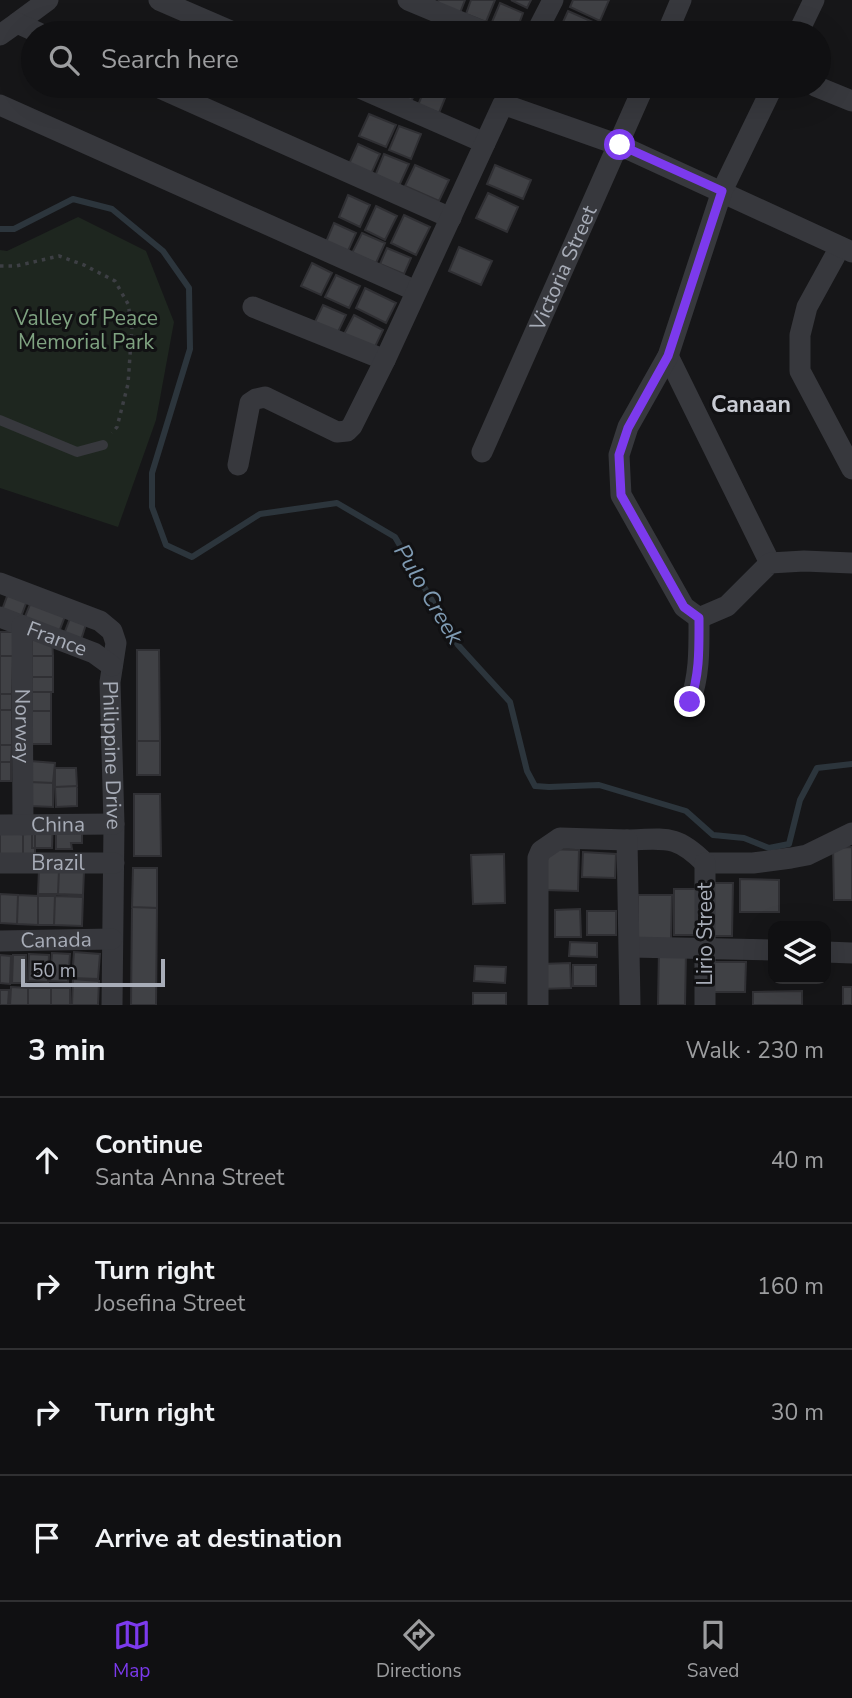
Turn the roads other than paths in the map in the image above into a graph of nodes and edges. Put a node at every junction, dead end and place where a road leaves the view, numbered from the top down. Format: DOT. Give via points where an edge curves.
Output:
graph roads {
  1 [pos="48,0"];
  2 [pos="159,0"];
  3 [pos="408,0"];
  4 [pos="553,0"];
  5 [pos="681,0"];
  6 [pos="814,0"];
  7 [pos="207,21"];
  8 [pos="458,21"];
  9 [pos="542,21"];
  10 [pos="672,21"];
  11 [pos="804,21"];
  12 [pos="8,29"];
  13 [pos="831,93"];
  14 [pos="182,98"];
  15 [pos="382,98"];
  16 [pos="506,98"];
  17 [pos="514,98"];
  18 [pos="640,98"];
  19 [pos="767,98"];
  20 [pos="852,101"];
  21 [pos="0,105"];
  22 [pos="485,143"];
  23 [pos="620,145"];
  24 [pos="722,191"];
  25 [pos="451,218"];
  26 [pos="846,249"];
  27 [pos="416,290"];
  28 [pos="253,307"];
  29 [pos="668,356"];
  30 [pos="385,360"];
  31 [pos="0,420"];
  32 [pos="103,445"];
  33 [pos="482,452"];
  34 [pos="238,466"];
  35 [pos="852,469"];
  36 [pos="770,563"];
  37 [pos="852,563"];
  38 [pos="0,583"];
  39 [pos="0,617"];
  40 [pos="699,618"];
  41 [pos="22,626"];
  42 [pos="112,666"];
  43 [pos="690,702"];
  44 [pos="114,824"];
  45 [pos="0,825"];
  46 [pos="23,825"];
  47 [pos="852,832"];
  48 [pos="627,840"];
  49 [pos="0,863"];
  50 [pos="114,863"];
  51 [pos="705,863"];
  52 [pos="112,939"];
  53 [pos="0,941"];
  54 [pos="630,947"];
  55 [pos="705,947"];
  56 [pos="768,950"];
  57 [pos="831,952"];
  58 [pos="852,953"];
  59 [pos="112,1005"];
  60 [pos="538,1005"];
  61 [pos="630,1005"];
  62 [pos="705,1005"];
  1 -- 12 [label="street"];
  2 -- 7 [label="street"];
  3 -- 8 [label="street"];
  4 -- 9 [label="street"];
  5 -- 10 [label="street"];
  6 -- 11 [label="street"];
  13 -- 20 [label="street"];
  14 -- 25 [label="street"];
  15 -- 22 [label="street"];
  16 -- 22 [label="street"];
  17 -- 23 [label="street"];
  18 -- 23 [label="street, Victoria Street"];
  19 -- 24 [label="street"];
  21 -- 27 [label="street"];
  22 -- 25 [label="street"];
  23 -- 24 [label="street"];
  23 -- 33 [label="street, Victoria Street"];
  24 -- 26 [label="street"];
  24 -- 29 [label="street"];
  25 -- 27 [label="street"];
  26 -- 35 [label="street" via="807,307 800,335 800,371"];
  27 -- 30 [label="street"];
  28 -- 30 [label="street"];
  29 -- 36 [label="street"];
  29 -- 40 [label="street" via="628,428 619,455 621,495 684,607"];
  30 -- 34 [label="street" via="347,431 337,432 265,397 250,403"];
  31 -- 32 [label="lane" via="77,452"];
  36 -- 37 [label="street"];
  36 -- 40 [label="street" via="727,606"];
  38 -- 42 [label="street, Philippine Drive" via="100,621 112,631 116,643"];
  39 -- 41 [label="street, France"];
  40 -- 43 [label="street" via="699,665"];
  41 -- 42 [label="street, France" via="94,653"];
  41 -- 46 [label="street, Norway"];
  42 -- 44 [label="street, Philippine Drive"];
  44 -- 46 [label="street, China"];
  44 -- 50 [label="street, Philippine Drive"];
  45 -- 46 [label="street, China"];
  47 -- 51 [label="street" via="807,855 753,863"];
  48 -- 51 [label="street" via="671,839 689,847"];
  48 -- 54 [label="street"];
  48 -- 60 [label="street" via="560,838 541,851 537,867"];
  49 -- 50 [label="street, Brazil"];
  50 -- 52 [label="street, Philippine Drive"];
  51 -- 55 [label="street, Lirio Street"];
  52 -- 53 [label="street, Canada"];
  52 -- 59 [label="street, Philippine Drive"];
  54 -- 55 [label="street"];
  54 -- 61 [label="street"];
  55 -- 56 [label="street"];
  55 -- 62 [label="street, Lirio Street"];
  57 -- 58 [label="street"];
}
